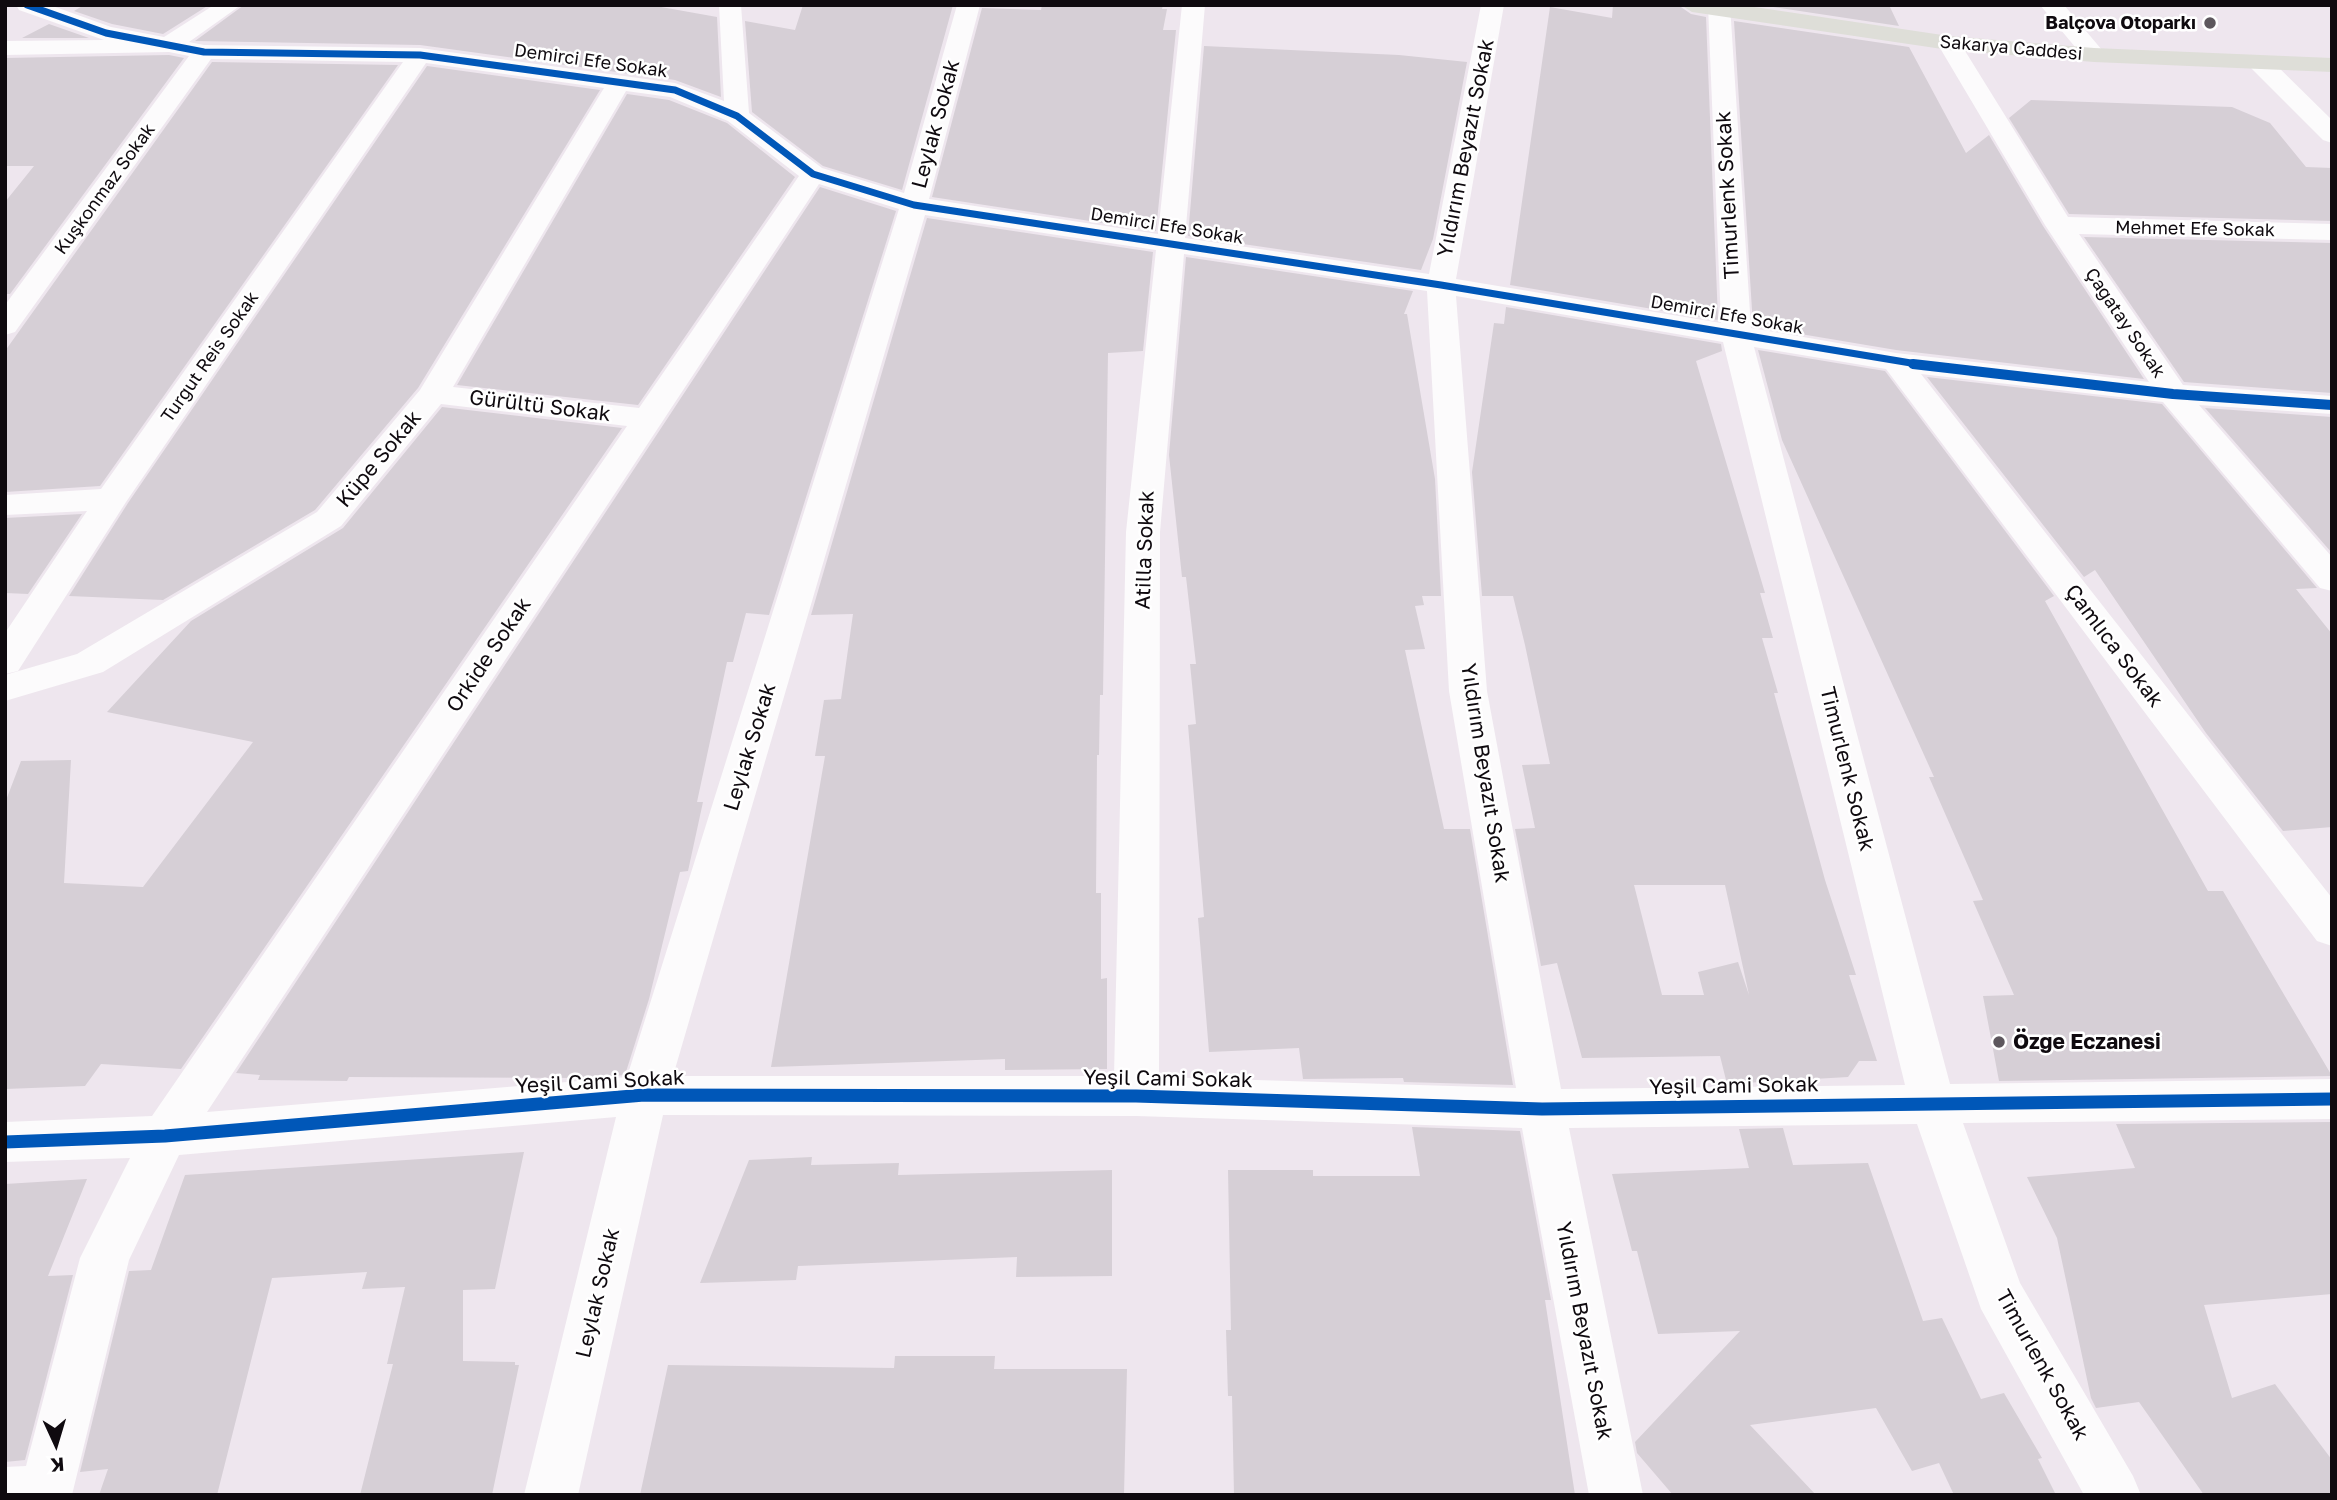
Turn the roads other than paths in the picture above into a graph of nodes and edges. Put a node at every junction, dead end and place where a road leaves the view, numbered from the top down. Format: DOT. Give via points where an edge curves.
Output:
graph roads {
  1 [pos="27,5"];
  2 [pos="230,5"];
  3 [pos="730,5"];
  4 [pos="968,5"];
  5 [pos="1194,5"];
  6 [pos="1493,5"];
  7 [pos="2051,5"];
  8 [pos="1710,7"];
  9 [pos="1949,43"];
  10 [pos="166,46"];
  11 [pos="5,48"];
  12 [pos="204,52"];
  13 [pos="420,55"];
  14 [pos="2094,55"];
  15 [pos="2259,62"];
  16 [pos="2332,65"];
  17 [pos="618,84"];
  18 [pos="737,116"];
  19 [pos="2332,135"];
  20 [pos="813,174"];
  21 [pos="914,205"];
  22 [pos="2059,225"];
  23 [pos="2332,232"];
  24 [pos="1170,245"];
  25 [pos="1441,285"];
  26 [pos="5,326"];
  27 [pos="1735,335"];
  28 [pos="1896,362"];
  29 [pos="433,394"];
  30 [pos="2173,394"];
  31 [pos="2332,405"];
  32 [pos="648,419"];
  33 [pos="111,499"];
  34 [pos="5,505"];
  35 [pos="2332,580"];
  36 [pos="5,662"];
  37 [pos="5,688"];
  38 [pos="2332,929"];
  39 [pos="644,1095"];
  40 [pos="1136,1096"];
  41 [pos="2332,1099"];
  42 [pos="1932,1101"];
  43 [pos="1542,1109"];
  44 [pos="165,1136"];
  45 [pos="5,1142"];
  46 [pos="32,1494"];
  47 [pos="551,1495"];
  48 [pos="1616,1495"];
  49 [pos="2114,1495"];
  1 -- 10 [label="street, Demirci Efe Sokak" via="106,33"];
  2 -- 10 [label="street"];
  3 -- 18 [label="street"];
  4 -- 21 [label="street, Leylak Sokak"];
  5 -- 24 [label="street, Atilla Sokak"];
  6 -- 25 [label="street, Yıldırım Beyazıt Sokak"];
  7 -- 14 [label="street"];
  8 -- 9 [label="main road, Sakarya Caddesi"];
  8 -- 27 [label="street, Timurlenk Sokak"];
  9 -- 14 [label="main road, Sakarya Caddesi"];
  9 -- 22 [label="street, Çağatay Sokak"];
  10 -- 11 [label="street"];
  10 -- 12 [label="street, Demirci Efe Sokak"];
  12 -- 13 [label="street, Demirci Efe Sokak"];
  12 -- 26 [label="street, Kuşkonmaz Sokak"];
  13 -- 17 [label="street, Demirci Efe Sokak"];
  13 -- 33 [label="street, Turgut Reis Sokak"];
  14 -- 15 [label="main road, Sakarya Caddesi"];
  15 -- 16 [label="main road, Sakarya Caddesi"];
  15 -- 19 [label="street"];
  17 -- 18 [label="street, Demirci Efe Sokak" via="675,90"];
  17 -- 29 [label="street, Küpe Sokak"];
  18 -- 20 [label="street, Demirci Efe Sokak"];
  20 -- 21 [label="street, Demirci Efe Sokak"];
  20 -- 32 [label="street, Orkide Sokak"];
  21 -- 24 [label="street, Demirci Efe Sokak"];
  21 -- 39 [label="street, Leylak Sokak"];
  22 -- 23 [label="street, Mehmet Efe Sokak"];
  22 -- 30 [label="street, Çağatay Sokak"];
  24 -- 25 [label="street, Demirci Efe Sokak"];
  24 -- 40 [label="street, Atilla Sokak" via="1143,532"];
  25 -- 27 [label="street, Demirci Efe Sokak"];
  25 -- 43 [label="street, Yıldırım Beyazıt Sokak" via="1468,691"];
  27 -- 28 [label="street, Demirci Efe Sokak"];
  27 -- 42 [label="street, Timurlenk Sokak"];
  28 -- 30 [label="street, Demirci Efe Sokak"];
  28 -- 38 [label="street, Çamlıca Sokak"];
  29 -- 32 [label="street, Gürültü Sokak"];
  29 -- 37 [label="street, Küpe Sokak" via="330,519 90,663"];
  30 -- 31 [label="street, Demirci Efe Sokak"];
  30 -- 35 [label="street, Çağatay Sokak"];
  32 -- 44 [label="street, Orkide Sokak"];
  33 -- 34 [label="street"];
  33 -- 36 [label="street, Turgut Reis Sokak"];
  39 -- 40 [label="street, Yeşil Cami Sokak"];
  39 -- 44 [label="street, Yeşil Cami Sokak"];
  39 -- 47 [label="street, Leylak Sokak"];
  40 -- 43 [label="street, Yeşil Cami Sokak"];
  41 -- 42 [label="street, Yeşil Cami Sokak"];
  42 -- 43 [label="street, Yeşil Cami Sokak"];
  42 -- 49 [label="street, Timurlenk Sokak" via="1999,1293"];
  43 -- 48 [label="street, Yıldırım Beyazıt Sokak"];
  44 -- 45 [label="street, Yeşil Cami Sokak"];
  44 -- 46 [label="street, Orkide Sokak" via="105,1258"];
}
